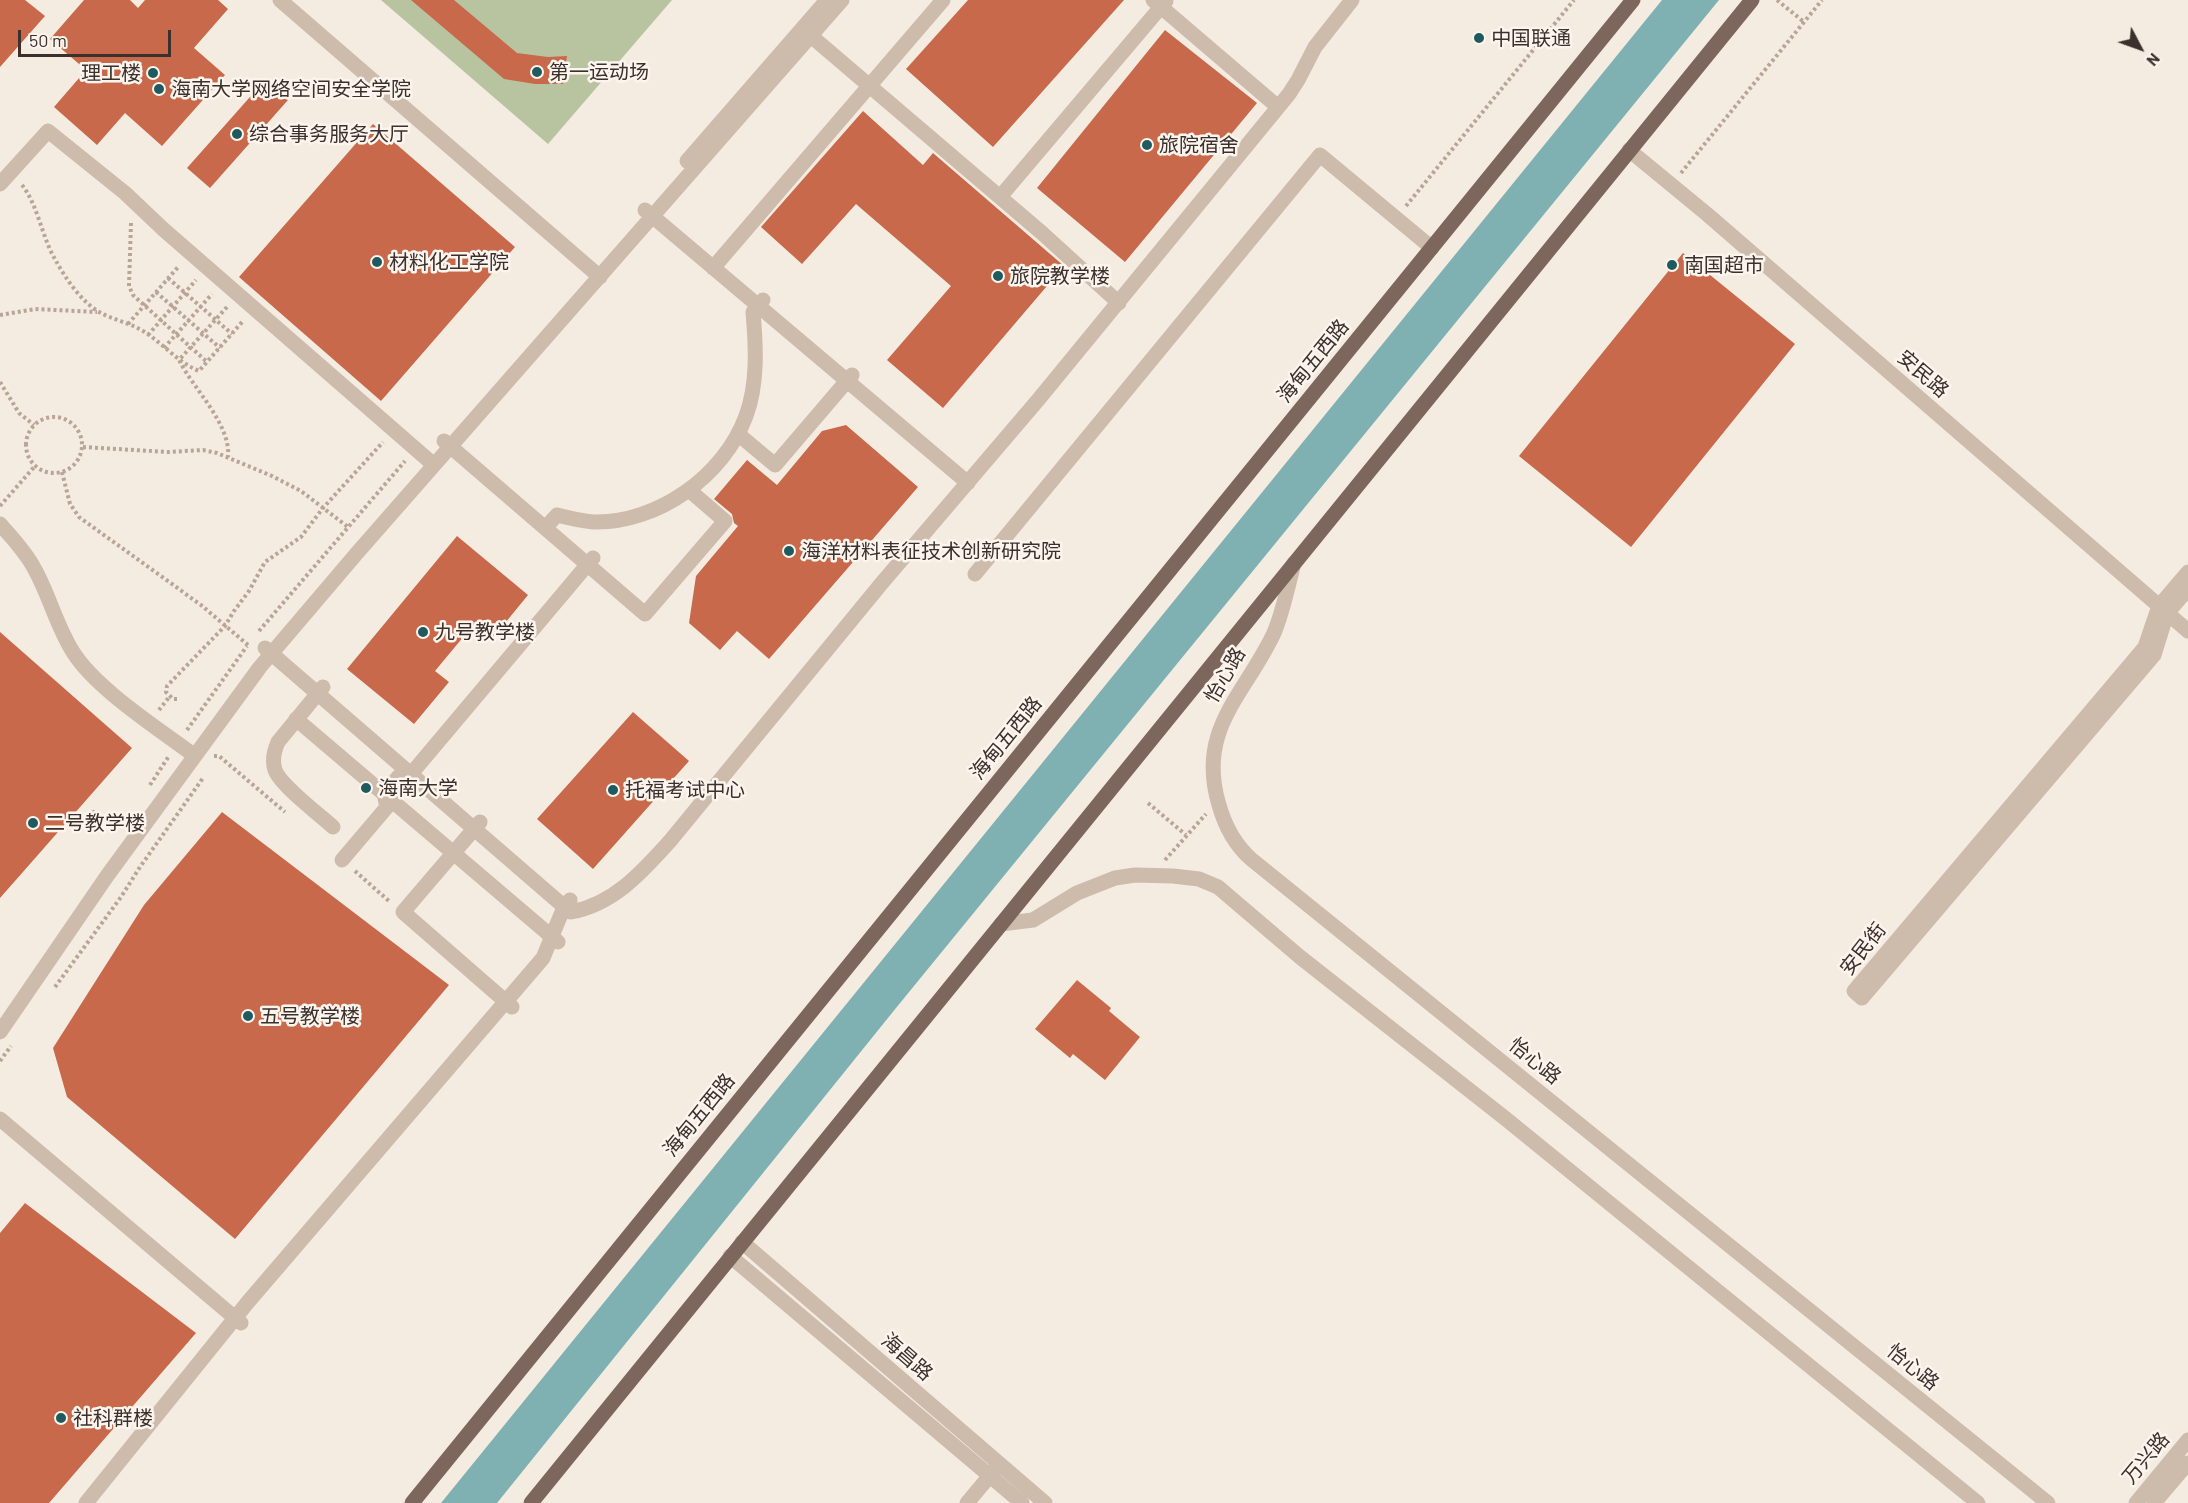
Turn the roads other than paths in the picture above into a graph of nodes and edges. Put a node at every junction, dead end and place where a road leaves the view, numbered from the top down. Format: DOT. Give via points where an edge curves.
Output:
graph roads {
  1 [pos="280,0"];
  2 [pos="293,0"];
  3 [pos="827,0"];
  4 [pos="842,0"];
  5 [pos="930,0"];
  6 [pos="943,0"];
  7 [pos="1344,0"];
  8 [pos="1352,0"];
  9 [pos="1633,0"];
  10 [pos="1752,0"];
  11 [pos="1159,2"];
  12 [pos="808,30"];
  13 [pos="868,81"];
  14 [pos="1278,102"];
  15 [pos="1632,146"];
  16 [pos="0,184"];
  17 [pos="999,192"];
  18 [pos="652,210"];
  19 [pos="1432,248"];
  20 [pos="712,262"];
  21 [pos="599,271"];
  22 [pos="1118,298"];
  23 [pos="761,303"];
  24 [pos="850,378"];
  25 [pos="738,434"];
  26 [pos="449,441"];
  27 [pos="430,463"];
  28 [pos="968,477"];
  29 [pos="689,490"];
  30 [pos="0,524"];
  31 [pos="548,525"];
  32 [pos="1295,560"];
  33 [pos="594,564"];
  34 [pos="2188,572"];
  35 [pos="975,574"];
  36 [pos="2188,589"];
  37 [pos="2166,606"];
  38 [pos="2188,619"];
  39 [pos="2188,631"];
  40 [pos="271,647"];
  41 [pos="320,690"];
  42 [pos="296,719"];
  43 [pos="192,753"];
  44 [pos="417,773"];
  45 [pos="384,794"];
  46 [pos="477,826"];
  47 [pos="333,827"];
  48 [pos="454,853"];
  49 [pos="342,860"];
  50 [pos="570,906"];
  51 [pos="1000,924"];
  52 [pos="555,939"];
  53 [pos="509,1004"];
  54 [pos="0,1018"];
  55 [pos="0,1032"];
  56 [pos="1,1121"];
  57 [pos="742,1242"];
  58 [pos="730,1256"];
  59 [pos="238,1321"];
  60 [pos="2188,1440"];
  61 [pos="2188,1463"];
  62 [pos="995,1470"];
  63 [pos="86,1503"];
  64 [pos="96,1503"];
  65 [pos="412,1503"];
  66 [pos="531,1503"];
  67 [pos="967,1503"];
  68 [pos="1022,1503"];
  69 [pos="1045,1503"];
  70 [pos="1978,1503"];
  71 [pos="2048,1503"];
  72 [pos="2136,1503"];
  73 [pos="2154,1503"];
  1 -- 21 [label="street"];
  2 -- 21 [label="street"];
  3 -- 12 [label="street"];
  4 -- 12 [label="street"];
  5 -- 13 [label="street"];
  6 -- 13 [label="street"];
  7 -- 14 [label="street" via="1311,42"];
  8 -- 14 [label="street" via="1315,47 1298,80"];
  9 -- 19 [label="main road, 海甸五西路"];
  10 -- 15 [label="main road"];
  11 -- 14 [label="street"];
  11 -- 17 [label="street"];
  12 -- 13 [label="street"];
  12 -- 18 [label="street"];
  13 -- 17 [label="street"];
  13 -- 20 [label="street"];
  14 -- 22 [label="street"];
  15 -- 32 [label="main road"];
  15 -- 37 [label="street, 安民路"];
  15 -- 37 [label="street, 安民路" via="1677,178 1795,278"];
  16 -- 27 [label="street" via="48,131 125,193"];
  17 -- 22 [label="street"];
  18 -- 20 [label="street"];
  18 -- 21 [label="street"];
  19 -- 35 [label="street" via="1320,154"];
  19 -- 65 [label="main road, 海甸五西路"];
  20 -- 23 [label="street"];
  21 -- 26 [label="street"];
  22 -- 28 [label="street"];
  23 -- 24 [label="street"];
  23 -- 25 [label="street" via="753,312 754,381"];
  24 -- 25 [label="street" via="775,465"];
  24 -- 28 [label="street"];
  25 -- 29 [label="street" via="715,465"];
  26 -- 27 [label="street"];
  26 -- 31 [label="street"];
  27 -- 40 [label="street"];
  28 -- 50 [label="street" via="870,585 662,839 620,881 596,897"];
  29 -- 31 [label="street" via="664,505 616,520 593,522 557,515"];
  29 -- 33 [label="street" via="725,521 651,608"];
  30 -- 43 [label="street" via="35,570 72,651 85,668"];
  31 -- 33 [label="street"];
  32 -- 51 [label="main road"];
  32 -- 71 [label="street, 怡心路" via="1274,633 1232,702 1213,751 1217,801 1235,842 1251,859"];
  33 -- 44 [label="street"];
  34 -- 37 [label="street, 安民街"];
  36 -- 37 [label="street, 安民街"];
  37 -- 37 [label="street, 安民街" via="2145,647 1854,991 1862,998 2154,655"];
  37 -- 38 [label="street, 安民路"];
  37 -- 39 [label="street, 安民路"];
  40 -- 41 [label="street"];
  40 -- 43 [label="street"];
  41 -- 42 [label="street"];
  41 -- 44 [label="street"];
  42 -- 45 [label="street"];
  42 -- 47 [label="street" via="278,742 275,770 289,788"];
  43 -- 54 [label="street" via="100,872"];
  43 -- 55 [label="street"];
  44 -- 45 [label="street" via="399,776"];
  44 -- 46 [label="street"];
  45 -- 48 [label="street"];
  45 -- 49 [label="street" via="387,807"];
  46 -- 48 [label="street"];
  46 -- 50 [label="street"];
  48 -- 52 [label="street"];
  48 -- 53 [label="street" via="403,912"];
  50 -- 52 [label="street"];
  51 -- 57 [label="main road"];
  51 -- 70 [label="street" via="1033,920 1077,893 1115,878 1173,876 1199,879 1218,887"];
  52 -- 53 [label="street"];
  53 -- 59 [label="street"];
  56 -- 59 [label="street"];
  57 -- 58 [label="main road"];
  57 -- 62 [label="street, 海昌路"];
  58 -- 62 [label="street, 海昌路"];
  58 -- 66 [label="main road"];
  59 -- 63 [label="street"];
  59 -- 64 [label="street"];
  60 -- 72 [label="street, 万兴路"];
  61 -- 73 [label="street, 万兴路"];
  62 -- 67 [label="street"];
  62 -- 68 [label="street, 海昌路"];
  62 -- 69 [label="street, 海昌路"];
}
